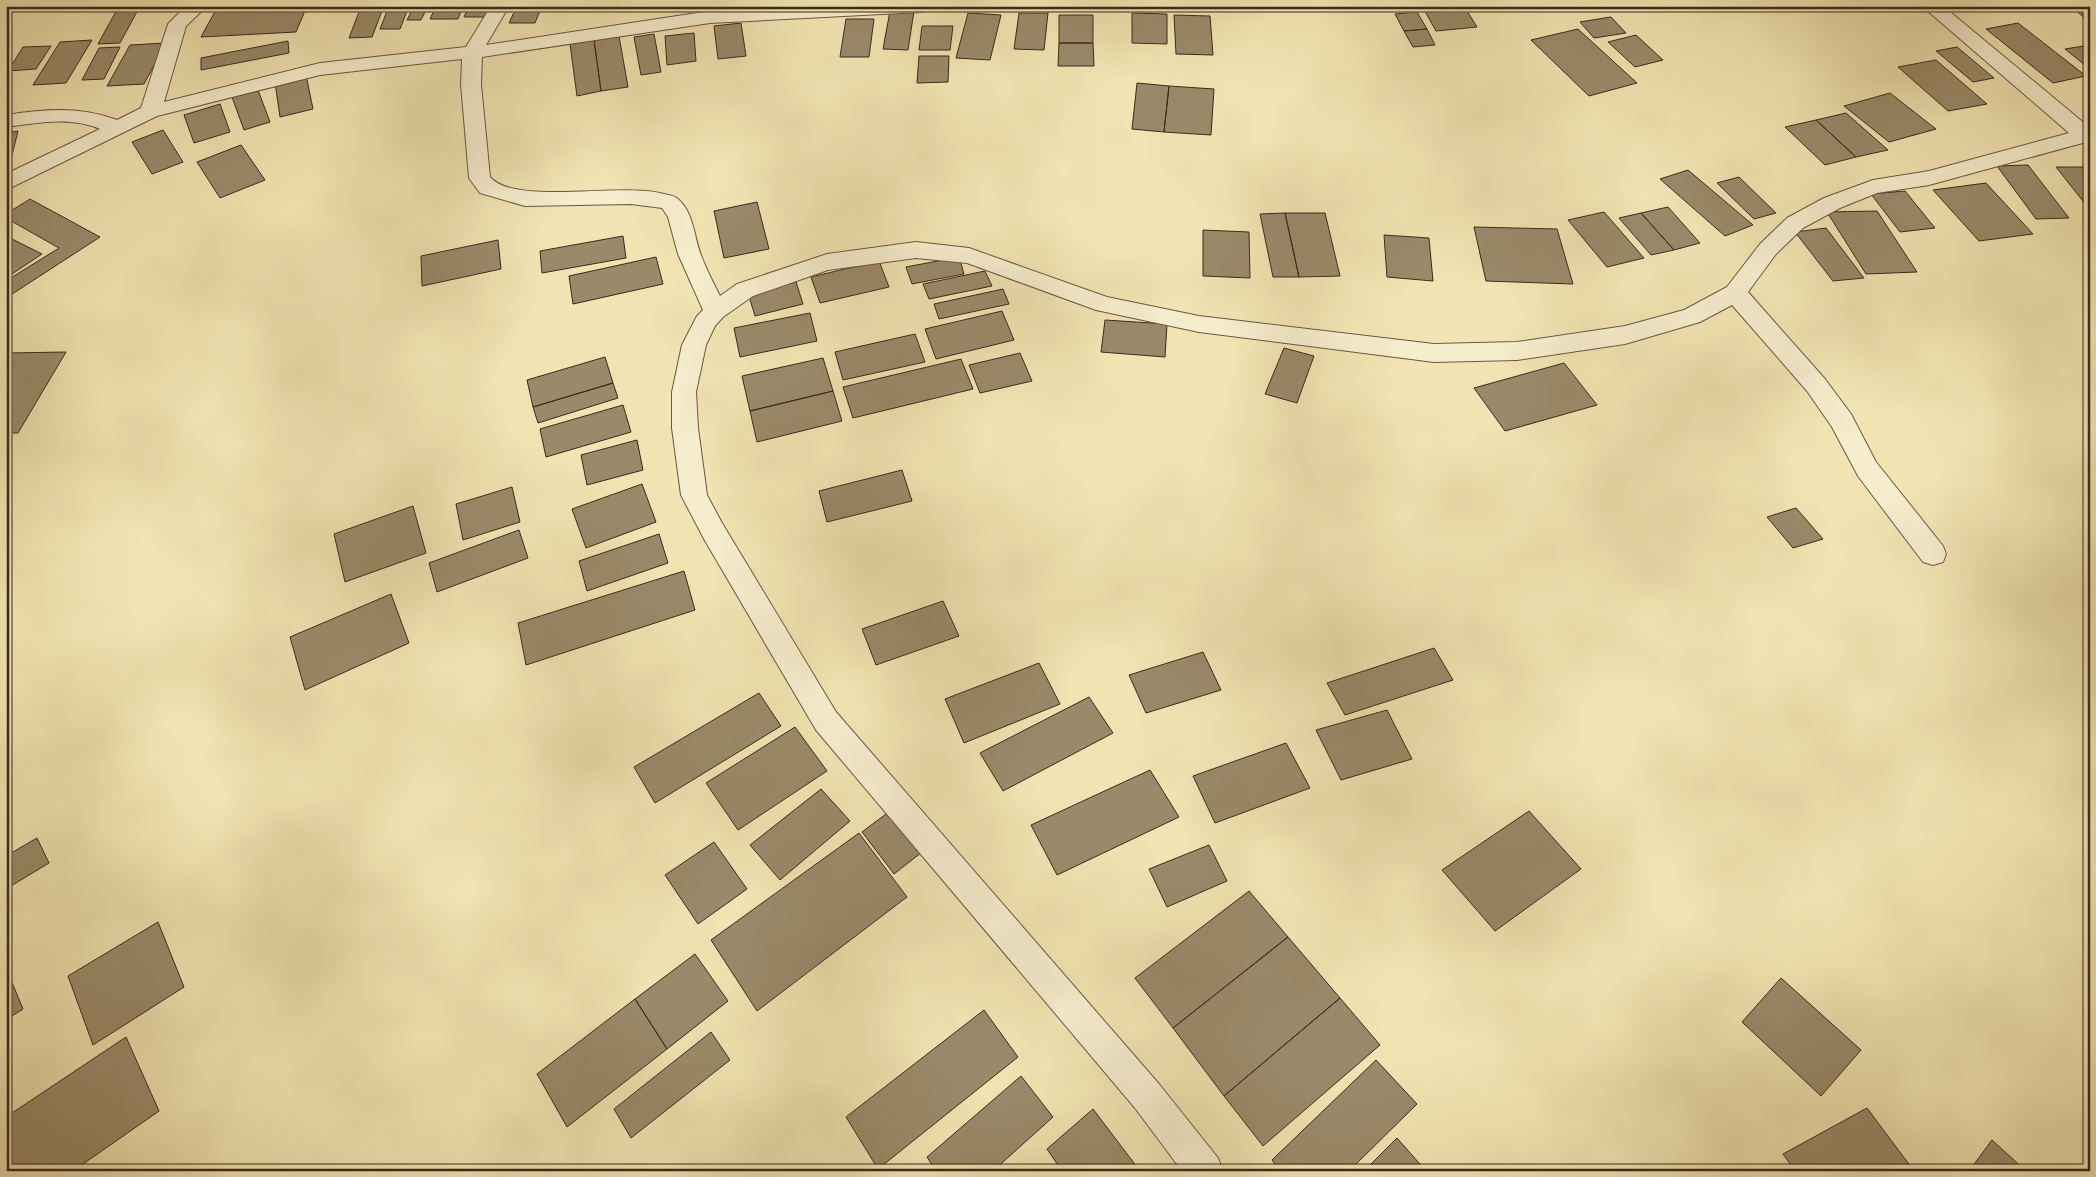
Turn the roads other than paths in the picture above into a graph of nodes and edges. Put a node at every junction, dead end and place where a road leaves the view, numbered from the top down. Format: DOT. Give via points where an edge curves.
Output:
graph roads {
  1 [pos="198,6"];
  2 [pos="500,6"];
  3 [pos="921,6"];
  4 [pos="1182,6"];
  5 [pos="1187,6"];
  6 [pos="1931,6"];
  7 [pos="472,52"];
  8 [pos="150,112"];
  9 [pos="6,121"];
  10 [pos="116,128"];
  11 [pos="2088,135"];
  12 [pos="6,183"];
  13 [pos="1735,293"];
  14 [pos="715,311"];
  15 [pos="1933,554"];
  16 [pos="1205,1171"];
  1 -- 8 [label="street" via="177,24"];
  2 -- 7 [label="street"];
  3 -- 7 [label="street" via="710,17"];
  4 -- 5 [label="street"];
  6 -- 11 [label="street"];
  7 -- 8 [label="street" via="320,70"];
  7 -- 14 [label="street" via="471,84 480,178 488,188 525,199 631,197 670,203 679,216 689,254"];
  8 -- 10 [label="street"];
  9 -- 10 [label="street" via="72,115 94,118"];
  10 -- 12 [label="street"];
  11 -- 13 [label="street" via="1928,178 1873,187 1832,203 1794,223 1768,249"];
  13 -- 14 [label="street" via="1692,316 1625,335 1516,351 1434,352 1199,324 1104,304 969,256 916,250 827,262 745,290"];
  13 -- 15 [label="street" via="1816,385 1842,422 1867,469"];
  14 -- 16 [label="street" via="705,322 694,344 684,392 687,457 694,495 713,531 826,721 1148,1096"];
}
